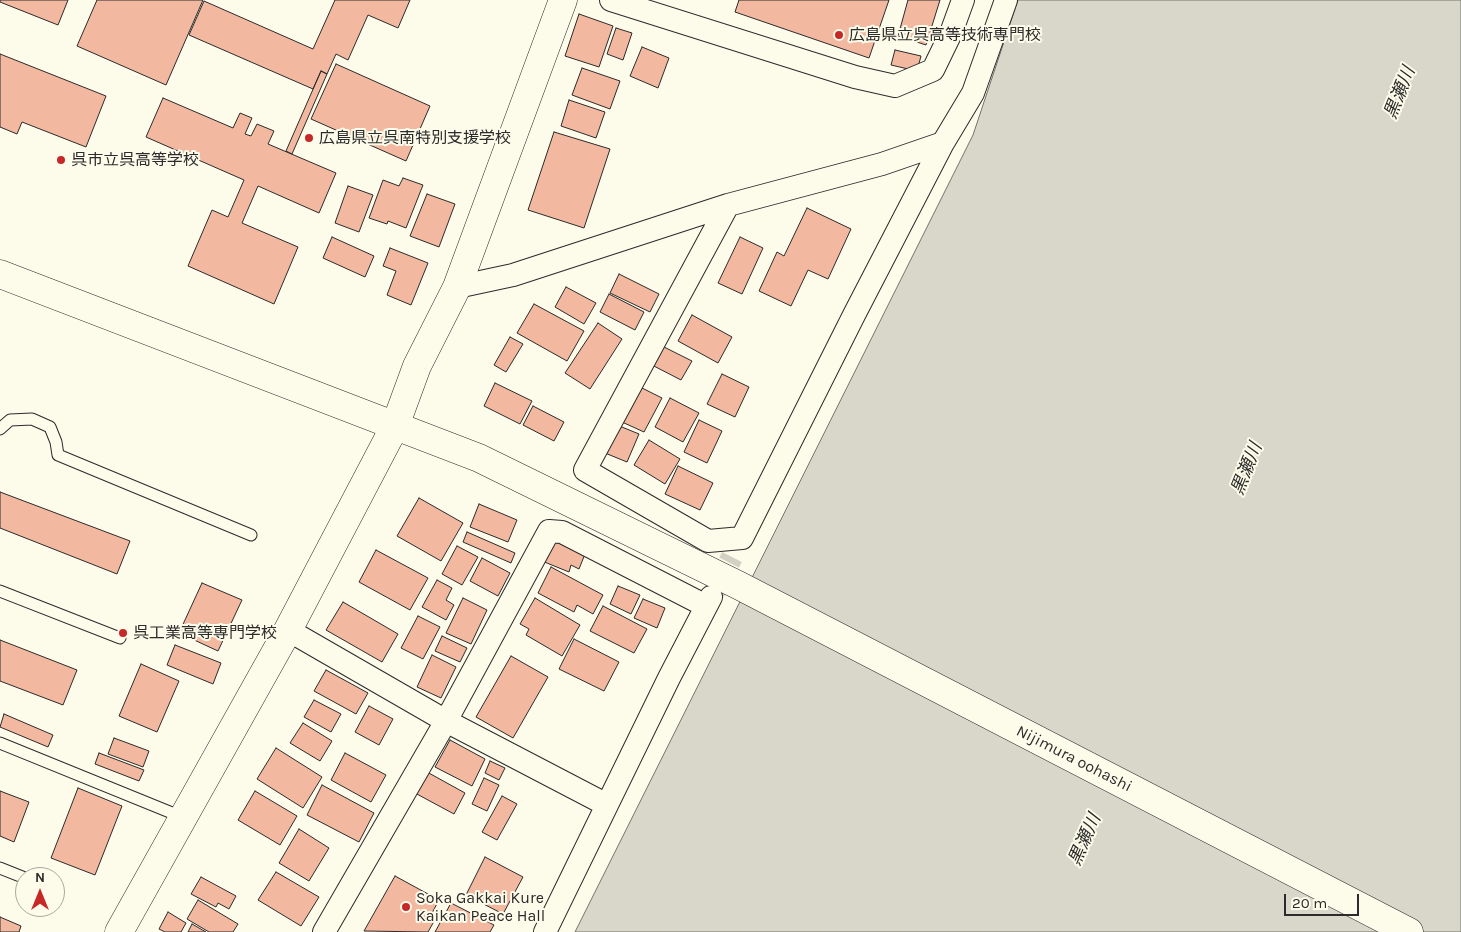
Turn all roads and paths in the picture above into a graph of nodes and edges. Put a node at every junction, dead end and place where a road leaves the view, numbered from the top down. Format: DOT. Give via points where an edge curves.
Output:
graph roads {
  1 [pos="563,0"];
  2 [pos="611,0"];
  3 [pos="963,0"];
  4 [pos="1006,0"];
  5 [pos="943,143"];
  6 [pos="728,205"];
  7 [pos="0,274"];
  8 [pos="457,287"];
  9 [pos="395,426"];
  10 [pos="0,429"];
  11 [pos="251,535"];
  12 [pos="0,591"];
  13 [pos="288,630"];
  14 [pos="120,638"];
  15 [pos="446,721"];
  16 [pos="0,743"];
  17 [pos="607,805"];
  18 [pos="182,817"];
  19 [pos="0,868"];
  20 [pos="15,874"];
  21 [pos="119,932"];
  22 [pos="324,932"];
  23 [pos="545,932"];
  24 [pos="1409,932"];
  1 -- 8 [label="street"];
  2 -- 3 [label="street" via="855,77 895,86 933,70"];
  4 -- 5 [label="street" via="973,93"];
  5 -- 6 [label="street" via="882,164"];
  5 -- 6 [label="street" via="737,548 708,541 585,470"];
  6 -- 8 [label="street" via="513,275"];
  7 -- 9 [label="street, Nijimura oohashi"];
  8 -- 9 [label="street" via="417,366"];
  9 -- 13 [label="street"];
  9 -- 24 [label="street, Nijimura oohashi" via="479,458 738,585"];
  10 -- 11 [label="lane" via="10,420 32,419 50,427 58,455"];
  12 -- 14 [label="lane"];
  13 -- 15 [label="street"];
  13 -- 18 [label="street"];
  15 -- 17 [label="street"];
  15 -- 17 [label="street" via="549,531 562,532 709,601"];
  15 -- 22 [label="street"];
  16 -- 18 [label="lane"];
  17 -- 23 [label="street"];
  18 -- 21 [label="street"];
  19 -- 20 [label="lane"];
}
